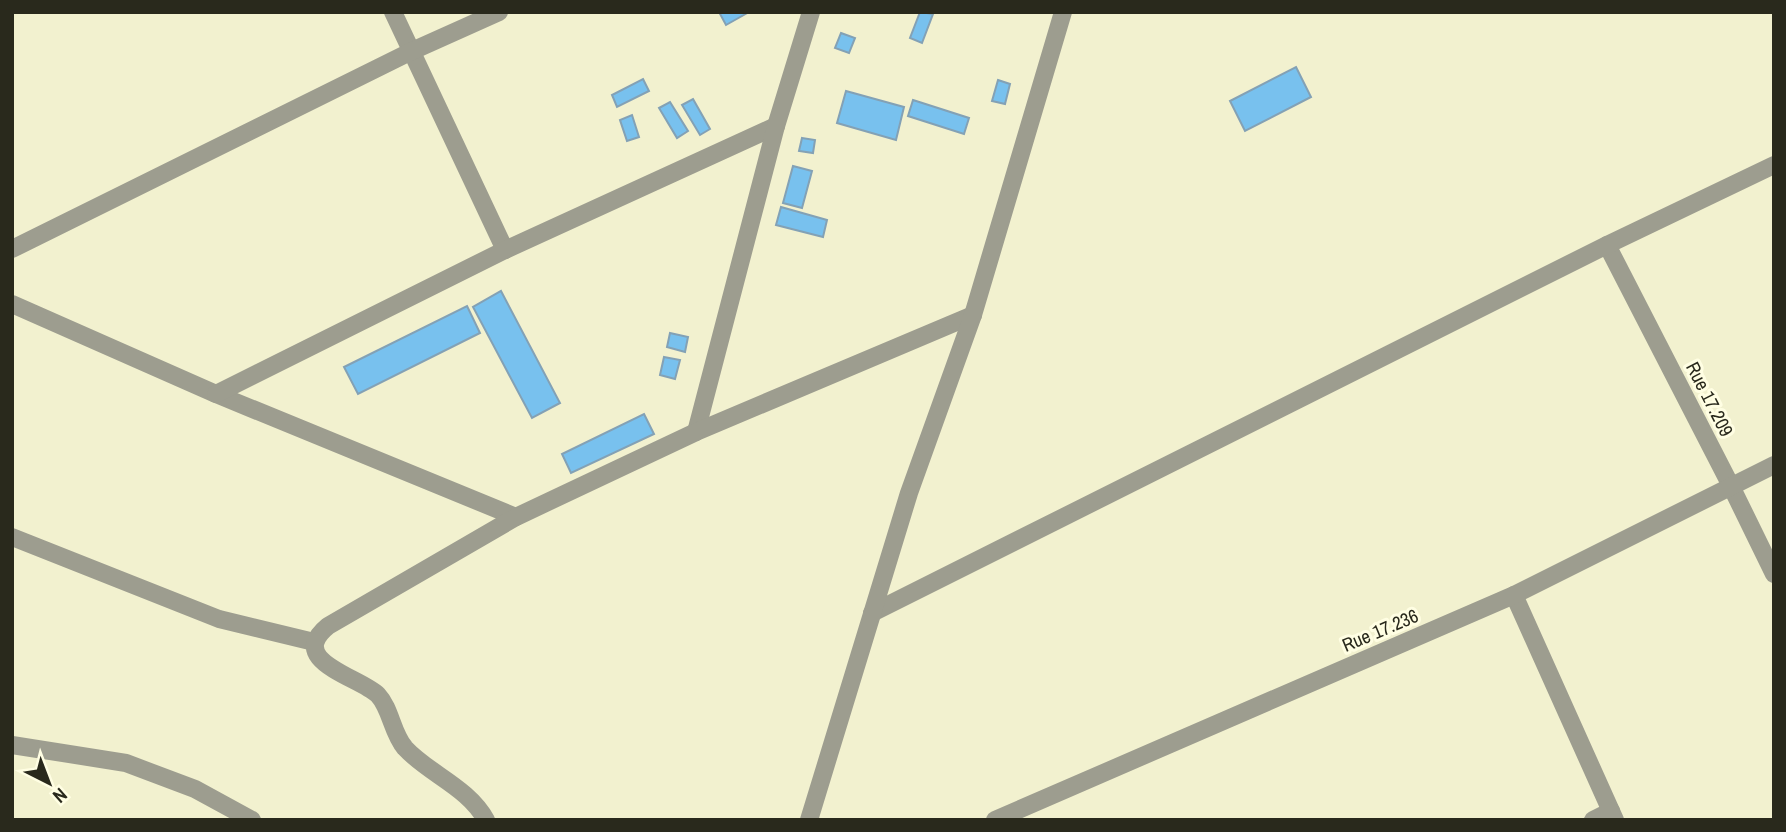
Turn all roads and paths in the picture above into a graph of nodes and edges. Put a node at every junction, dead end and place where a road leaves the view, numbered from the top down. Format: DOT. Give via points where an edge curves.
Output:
graph roads {
  1 [pos="393,12"];
  2 [pos="499,12"];
  3 [pos="811,12"];
  4 [pos="1063,12"];
  5 [pos="412,51"];
  6 [pos="776,126"];
  7 [pos="1774,165"];
  8 [pos="1607,245"];
  9 [pos="12,249"];
  10 [pos="505,250"];
  11 [pos="12,304"];
  12 [pos="973,315"];
  13 [pos="216,394"];
  14 [pos="696,432"];
  15 [pos="1774,464"];
  16 [pos="1731,486"];
  17 [pos="516,517"];
  18 [pos="12,537"];
  19 [pos="1774,574"];
  20 [pos="1514,595"];
  21 [pos="872,613"];
  22 [pos="314,642"];
  23 [pos="12,745"];
  24 [pos="1613,816"];
  25 [pos="252,820"];
  26 [pos="486,820"];
  27 [pos="809,820"];
  28 [pos="995,820"];
  29 [pos="1593,820"];
  1 -- 5 [label="street"];
  2 -- 5 [label="street"];
  3 -- 6 [label="street"];
  4 -- 12 [label="street"];
  5 -- 9 [label="street"];
  5 -- 10 [label="street"];
  6 -- 10 [label="street"];
  6 -- 14 [label="street"];
  7 -- 8 [label="street"];
  8 -- 16 [label="street, Rue 17.209"];
  8 -- 21 [label="street"];
  10 -- 13 [label="street"];
  11 -- 13 [label="street"];
  12 -- 14 [label="street"];
  12 -- 21 [label="street"];
  13 -- 17 [label="street"];
  14 -- 17 [label="street"];
  15 -- 16 [label="street, Rue 17.236"];
  16 -- 19 [label="street, Rue 17.209"];
  16 -- 20 [label="street, Rue 17.236"];
  17 -- 22 [label="street" via="328,626"];
  18 -- 22 [label="street" via="219,619"];
  20 -- 24 [label="street"];
  20 -- 28 [label="street, Rue 17.236"];
  21 -- 27 [label="street"];
  22 -- 26 [label="street" via="322,660 380,697 404,747 454,785"];
  23 -- 25 [label="street" via="126,763 195,789"];
  24 -- 29 [label="street"];
}
